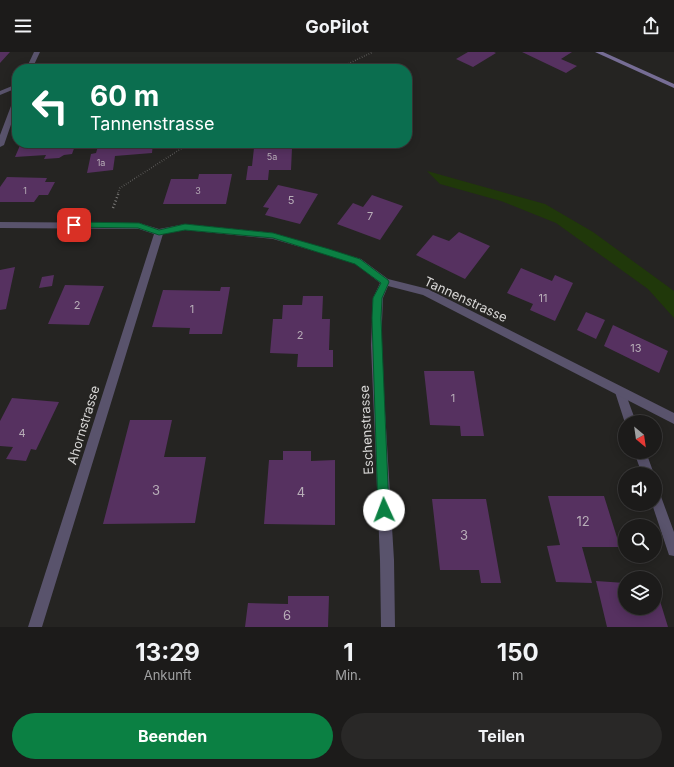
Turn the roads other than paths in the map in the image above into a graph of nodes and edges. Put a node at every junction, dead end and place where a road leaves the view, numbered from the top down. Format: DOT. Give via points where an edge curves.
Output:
graph roads {
  1 [pos="37,52"];
  2 [pos="598,52"];
  3 [pos="31,64"];
  4 [pos="674,86"];
  5 [pos="12,88"];
  6 [pos="0,93"];
  7 [pos="12,109"];
  8 [pos="4,126"];
  9 [pos="0,145"];
  10 [pos="0,225"];
  11 [pos="159,232"];
  12 [pos="385,282"];
  13 [pos="620,392"];
  14 [pos="628,415"];
  15 [pos="674,420"];
  16 [pos="661,511"];
  17 [pos="674,550"];
  18 [pos="35,627"];
  19 [pos="388,627"];
  1 -- 3 [label="street"];
  2 -- 4 [label="street"];
  5 -- 6 [label="street"];
  7 -- 8 [label="street"];
  8 -- 9 [label="street"];
  10 -- 11 [label="street, Tannenstrasse" via="139,226"];
  11 -- 12 [label="street, Tannenstrasse" via="185,227 273,236 358,262"];
  11 -- 18 [label="street, Ahornstrasse"];
  12 -- 13 [label="street, Tannenstrasse" via="425,292"];
  12 -- 19 [label="street, Eschenstrasse" via="378,298 376,345"];
  13 -- 14 [label="street"];
  13 -- 15 [label="street, Tannenstrasse"];
  16 -- 17 [label="street"];
}
